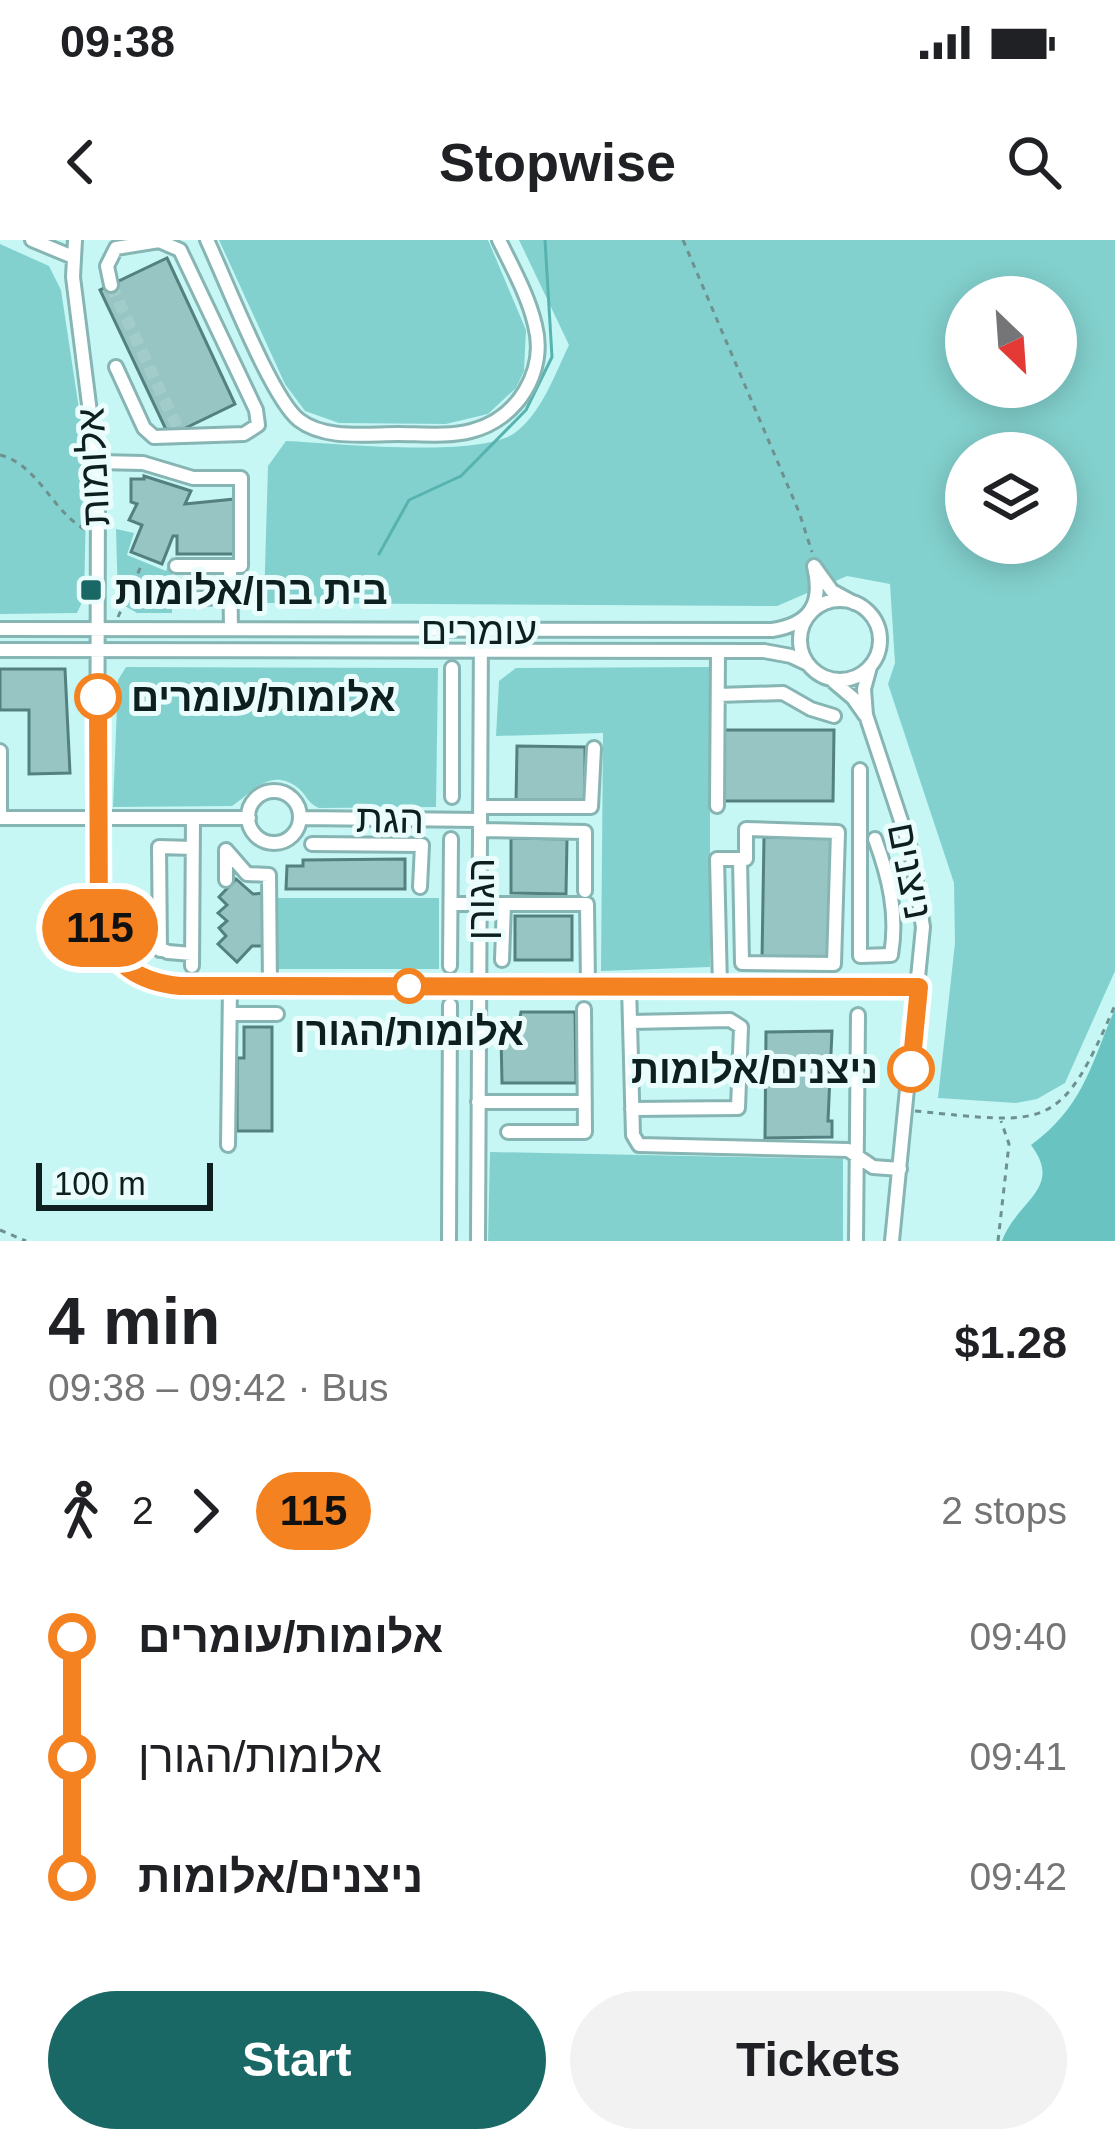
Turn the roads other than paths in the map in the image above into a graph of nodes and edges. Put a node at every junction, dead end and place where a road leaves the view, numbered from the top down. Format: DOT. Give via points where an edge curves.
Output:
graph roads {
  1 [pos="32,240"];
  2 [pos="75,240"];
  3 [pos="207,240"];
  4 [pos="499,240"];
  5 [pos="73,257"];
  6 [pos="224,277"];
  7 [pos="111,285"];
  8 [pos="200,289"];
  9 [pos="256,346"];
  10 [pos="232,357"];
  11 [pos="116,368"];
  12 [pos="98,462"];
  13 [pos="176,566"];
  14 [pos="230,566"];
  15 [pos="230,597"];
  16 [pos="177,598"];
  17 [pos="854,603"];
  18 [pos="811,614"];
  19 [pos="0,629"];
  20 [pos="97,629"];
  21 [pos="231,629"];
  22 [pos="481,629"];
  23 [pos="0,650"];
  24 [pos="98,650"];
  25 [pos="481,651"];
  26 [pos="718,651"];
  27 [pos="808,664"];
  28 [pos="870,667"];
  29 [pos="452,668"];
  30 [pos="826,678"];
  31 [pos="718,695"];
  32 [pos="834,716"];
  33 [pos="868,721"];
  34 [pos="452,734"];
  35 [pos="480,734"];
  36 [pos="594,748"];
  37 [pos="0,751"];
  38 [pos="860,770"];
  39 [pos="452,797"];
  40 [pos="717,806"];
  41 [pos="0,818"];
  42 [pos="98,818"];
  43 [pos="193,818"];
  44 [pos="249,818"];
  45 [pos="300,818"];
  46 [pos="382,819"];
  47 [pos="480,819"];
  48 [pos="905,827"];
  49 [pos="451,839"];
  50 [pos="868,839"];
  51 [pos="312,844"];
  52 [pos="382,844"];
  53 [pos="193,848"];
  54 [pos="740,859"];
  55 [pos="226,880"];
  56 [pos="421,887"];
  57 [pos="585,891"];
  58 [pos="451,904"];
  59 [pos="479,904"];
  60 [pos="504,904"];
  61 [pos="719,926"];
  62 [pos="741,926"];
  63 [pos="502,960"];
  64 [pos="450,966"];
  65 [pos="230,986"];
  66 [pos="269,986"];
  67 [pos="479,986"];
  68 [pos="588,986"];
  69 [pos="629,986"];
  70 [pos="720,986"];
  71 [pos="919,987"];
  72 [pos="450,1005"];
  73 [pos="584,1009"];
  74 [pos="230,1014"];
  75 [pos="277,1014"];
  76 [pos="859,1016"];
  77 [pos="630,1022"];
  78 [pos="449,1090"];
  79 [pos="478,1095"];
  80 [pos="585,1102"];
  81 [pos="632,1109"];
  82 [pos="508,1132"];
  83 [pos="228,1145"];
  84 [pos="857,1156"];
  85 [pos="900,1169"];
  86 [pos="449,1216"];
  87 [pos="478,1216"];
  88 [pos="449,1241"];
  89 [pos="478,1241"];
  90 [pos="856,1241"];
  91 [pos="892,1241"];
  1 -- 5 [label="street"];
  2 -- 5 [label="street, אלומות"];
  3 -- 6 [label="street"];
  4 -- 9 [label="street" via="528,302 538,352 525,394 492,423 446,434 318,429 283,401"];
  5 -- 12 [label="street, אלומות"];
  6 -- 8 [label="street"];
  6 -- 9 [label="street"];
  7 -- 8 [label="street" via="107,266 116,248 159,241 180,250"];
  8 -- 10 [label="street"];
  9 -- 10 [label="street"];
  10 -- 11 [label="street" via="256,410 256,429 244,434 147,432"];
  12 -- 14 [label="street" via="241,478 241,566"];
  12 -- 20 [label="street, אלומות"];
  13 -- 14 [label="street"];
  14 -- 15 [label="street"];
  15 -- 16 [label="street"];
  15 -- 21 [label="street"];
  17 -- 18 [label="street" via="831,602"];
  17 -- 18 [label="street" via="832,591 814,566"];
  17 -- 28 [label="street" via="879,631"];
  18 -- 22 [label="street, עומרים" via="772,630"];
  18 -- 27 [label="street" via="801,634"];
  19 -- 20 [label="street, עומרים"];
  20 -- 21 [label="street, עומרים"];
  20 -- 24 [label="street, אלומות"];
  21 -- 22 [label="street, עומרים"];
  22 -- 25 [label="street, הגורן"];
  23 -- 24 [label="street, עומרים"];
  24 -- 25 [label="street, עומרים"];
  24 -- 42 [label="street, אלומות"];
  25 -- 26 [label="street, עומרים"];
  25 -- 35 [label="street, הגורן"];
  26 -- 27 [label="street, עומרים" via="779,652"];
  26 -- 31 [label="street"];
  27 -- 30 [label="street"];
  28 -- 30 [label="street" via="849,679"];
  28 -- 33 [label="street, ניצנים"];
  29 -- 34 [label="street"];
  30 -- 33 [label="street, ניצנים"];
  31 -- 32 [label="street" via="783,693"];
  31 -- 40 [label="street"];
  33 -- 48 [label="street, ניצנים"];
  34 -- 35 [label="street"];
  34 -- 39 [label="street"];
  35 -- 47 [label="street, הגורן"];
  36 -- 47 [label="street" via="591,807"];
  37 -- 41 [label="street"];
  38 -- 50 [label="street"];
  41 -- 42 [label="street"];
  42 -- 43 [label="street"];
  42 -- 65 [label="street, אלומות" via="99,924 112,954 148,981"];
  43 -- 44 [label="street"];
  43 -- 53 [label="street"];
  44 -- 45 [label="street" via="257,836 275,843 294,835"];
  44 -- 45 [label="street" via="255,800 274,792 292,798"];
  45 -- 46 [label="street, הגת"];
  46 -- 47 [label="street, הגת"];
  46 -- 52 [label="street"];
  47 -- 57 [label="street" via="585,832"];
  47 -- 59 [label="street, הגורן"];
  48 -- 50 [label="street"];
  48 -- 71 [label="street, ניצנים" via="922,908"];
  49 -- 58 [label="street"];
  50 -- 50 [label="street" via="860,956 892,955 892,898"];
  51 -- 52 [label="street"];
  52 -- 56 [label="street" via="422,844"];
  53 -- 53 [label="street" via="192,960 153,946 160,847"];
  54 -- 61 [label="street" via="717,859"];
  54 -- 62 [label="street"];
  54 -- 62 [label="street" via="746,829 838,832 834,964 742,963"];
  55 -- 66 [label="street" via="226,850 247,874 269,874"];
  58 -- 59 [label="street"];
  58 -- 64 [label="street"];
  59 -- 60 [label="street"];
  59 -- 67 [label="street, הגורן"];
  60 -- 63 [label="street"];
  60 -- 68 [label="street" via="587,904"];
  61 -- 62 [label="street"];
  61 -- 70 [label="street"];
  65 -- 66 [label="street, אלומות"];
  65 -- 74 [label="street"];
  66 -- 67 [label="street, אלומות"];
  67 -- 68 [label="street, אלומות"];
  67 -- 79 [label="street, הגורן"];
  68 -- 69 [label="street, אלומות"];
  69 -- 70 [label="street, אלומות"];
  69 -- 77 [label="street"];
  70 -- 71 [label="street, אלומות"];
  71 -- 85 [label="street, ניצנים"];
  72 -- 78 [label="street"];
  73 -- 80 [label="street"];
  74 -- 75 [label="street"];
  74 -- 83 [label="street"];
  76 -- 84 [label="street"];
  77 -- 81 [label="street"];
  77 -- 81 [label="street" via="730,1020 741,1027 738,1108"];
  78 -- 79 [label="street"];
  78 -- 86 [label="street"];
  79 -- 80 [label="street"];
  79 -- 87 [label="street, הגורן"];
  80 -- 82 [label="street" via="585,1132"];
  81 -- 84 [label="street" via="639,1145"];
  84 -- 85 [label="street"];
  84 -- 90 [label="street"];
  85 -- 91 [label="street, ניצנים"];
  86 -- 87 [label="street"];
  86 -- 88 [label="street"];
  87 -- 89 [label="street, הגורן"];
}
